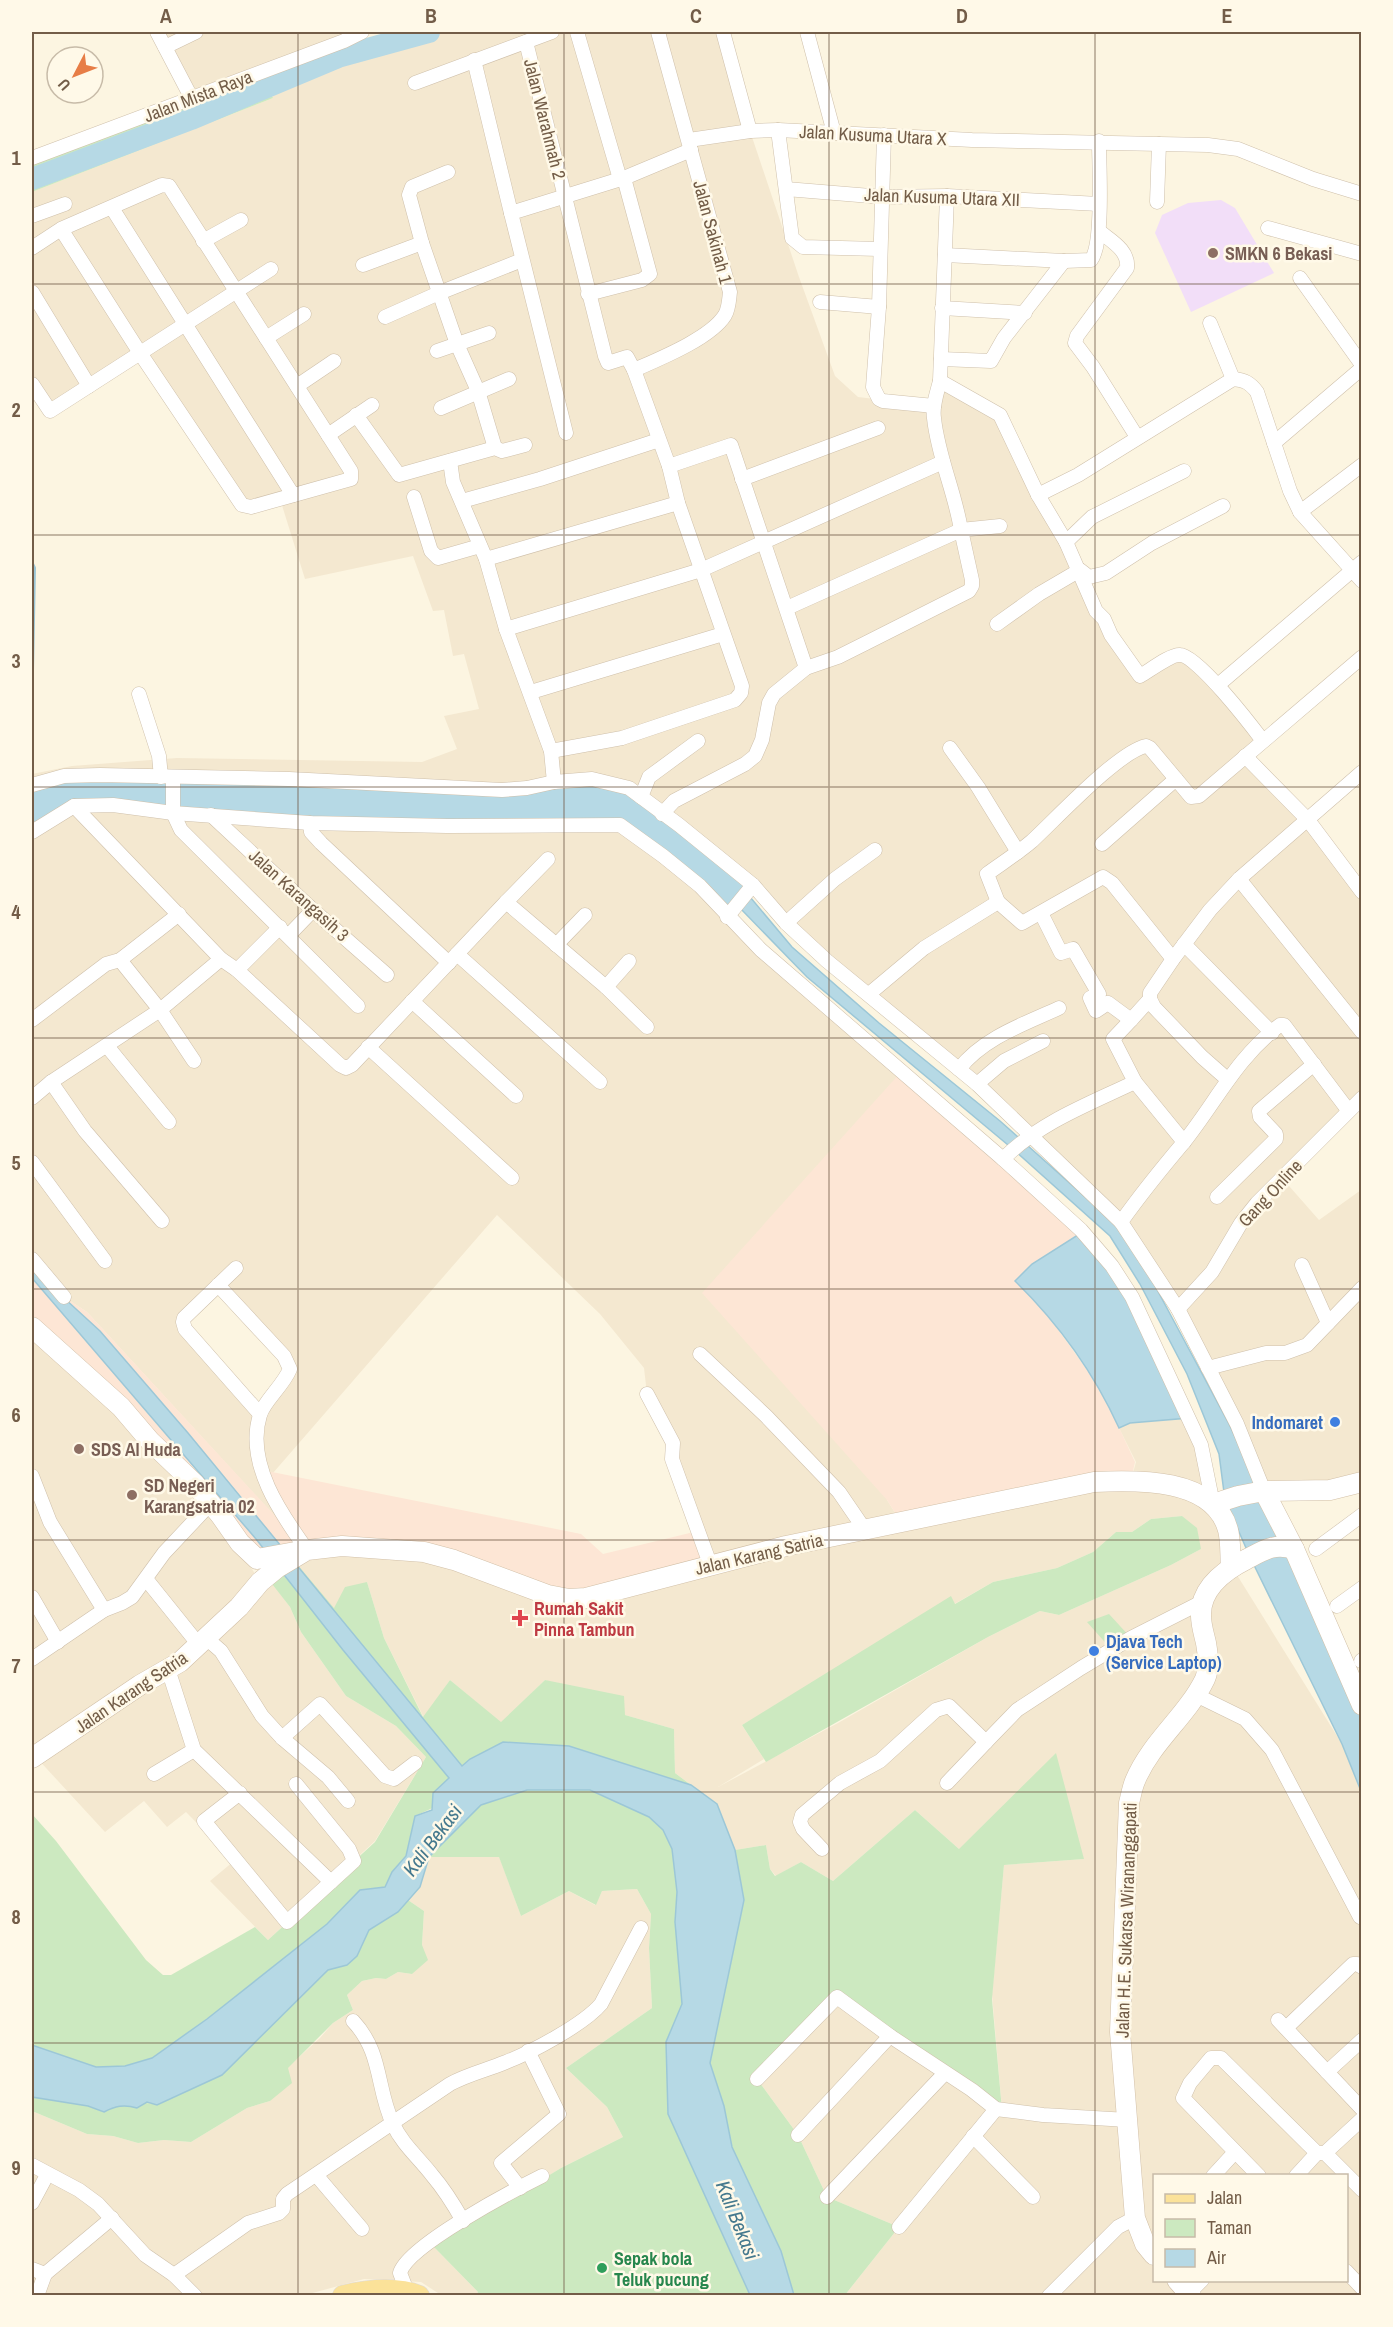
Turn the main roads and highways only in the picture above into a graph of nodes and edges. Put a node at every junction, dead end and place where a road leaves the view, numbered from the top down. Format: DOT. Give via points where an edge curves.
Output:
graph roads {
  1 [pos="413,2293"];
  2 [pos="344,2295"];
  1 -- 2 [label="main road"];
}
